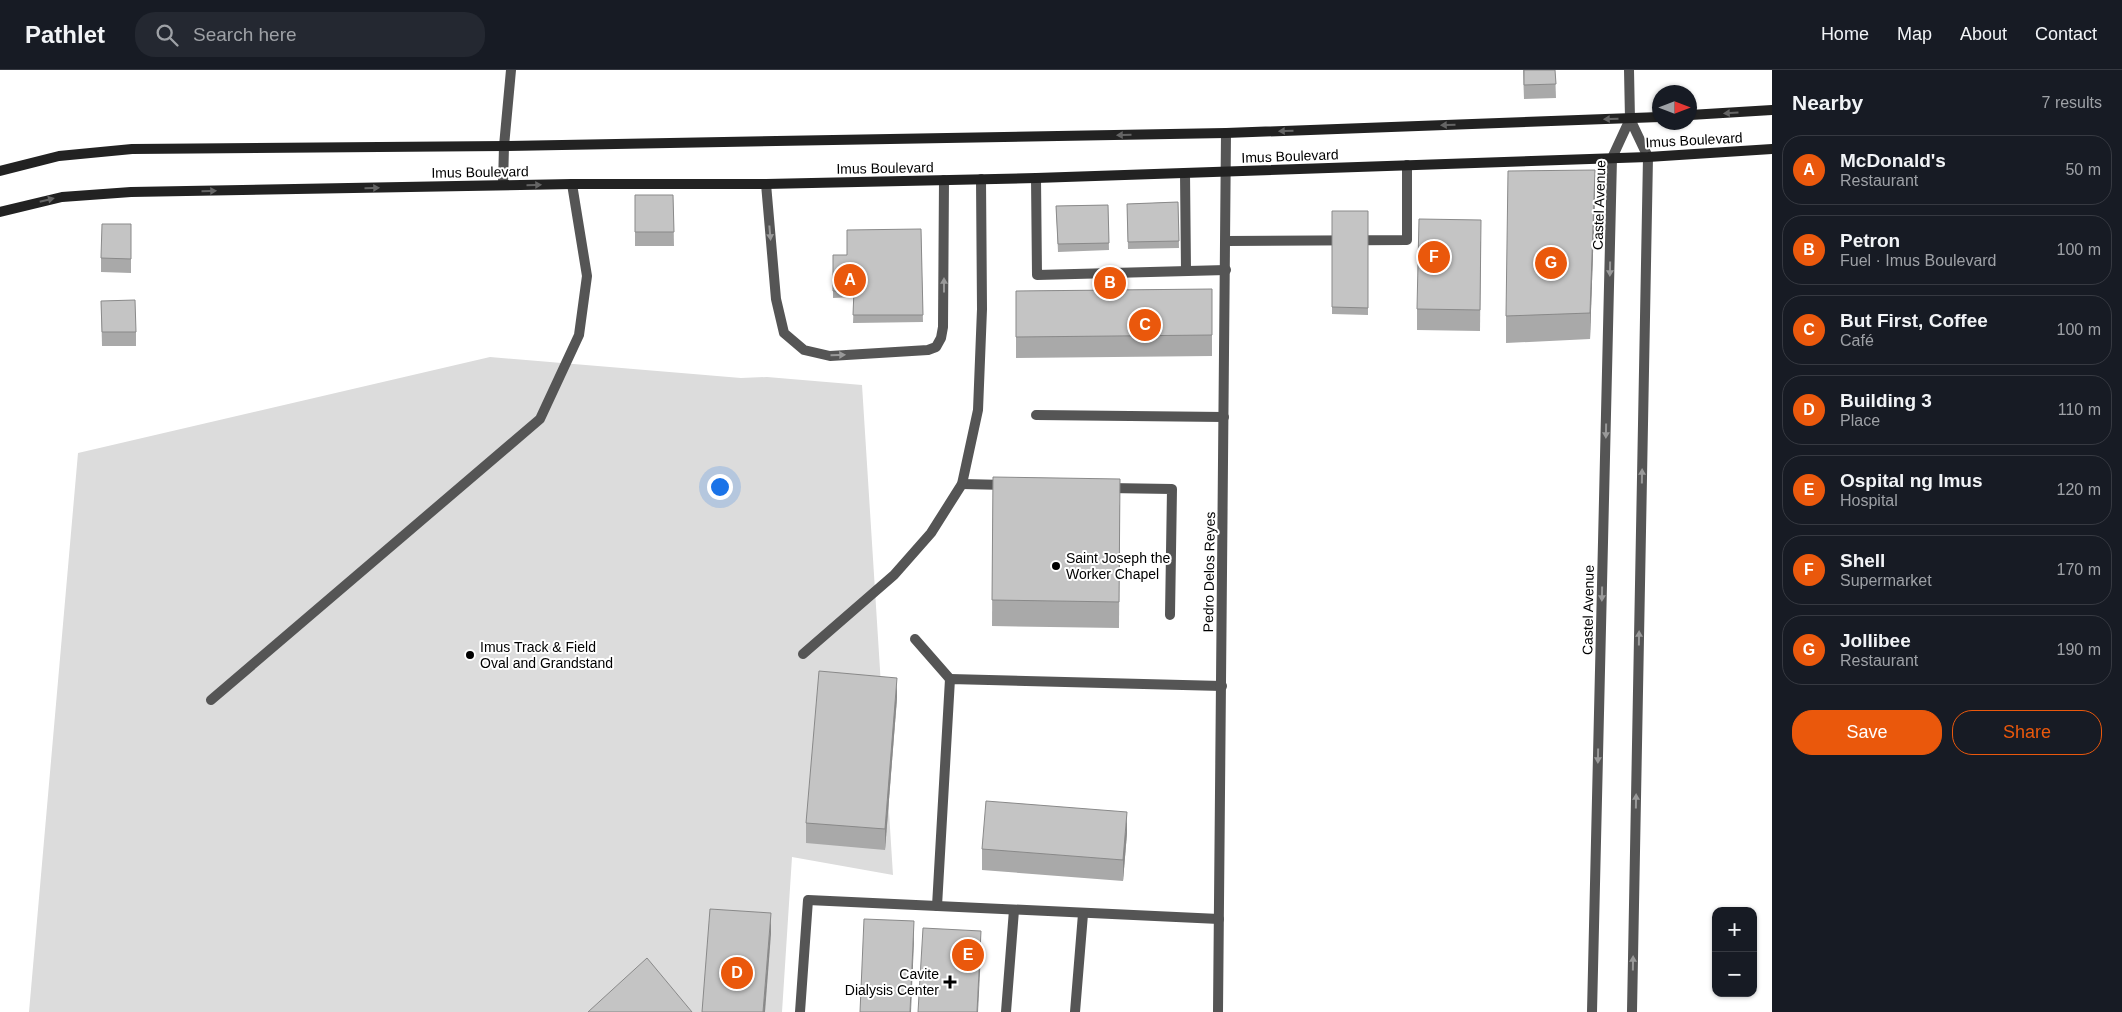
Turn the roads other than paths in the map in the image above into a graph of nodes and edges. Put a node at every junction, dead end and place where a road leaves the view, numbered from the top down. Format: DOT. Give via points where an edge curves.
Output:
graph roads {
  1 [pos="511,70"];
  2 [pos="1629,70"];
  3 [pos="1772,110"];
  4 [pos="1697,115"];
  5 [pos="1652,118"];
  6 [pos="1630,119"];
  7 [pos="1226,133"];
  8 [pos="504,146"];
  9 [pos="1772,149"];
  10 [pos="1648,157"];
  11 [pos="1612,158"];
  12 [pos="1407,165"];
  13 [pos="0,171"];
  14 [pos="1227,172"];
  15 [pos="1185,173"];
  16 [pos="1036,178"];
  17 [pos="981,179"];
  18 [pos="944,180"];
  19 [pos="572,184"];
  20 [pos="766,184"];
  21 [pos="503,185"];
  22 [pos="0,212"];
  23 [pos="1226,241"];
  24 [pos="1226,270"];
  25 [pos="1186,271"];
  26 [pos="1036,415"];
  27 [pos="1224,417"];
  28 [pos="962,484"];
  29 [pos="1019,486"];
  30 [pos="1096,487"];
  31 [pos="1170,615"];
  32 [pos="915,640"];
  33 [pos="803,654"];
  34 [pos="950,679"];
  35 [pos="1222,686"];
  36 [pos="211,700"];
  37 [pos="937,906"];
  38 [pos="1014,910"];
  39 [pos="1083,914"];
  40 [pos="1220,919"];
  41 [pos="800,1012"];
  42 [pos="1006,1012"];
  43 [pos="1075,1012"];
  44 [pos="1218,1012"];
  45 [pos="1592,1012"];
  46 [pos="1632,1012"];
  1 -- 8 [label="street"];
  2 -- 6 [label="street"];
  3 -- 4 [label="main road, Imus Boulevard, one-way"];
  5 -- 6 [label="main road, Imus Boulevard"];
  6 -- 7 [label="main road, Imus Boulevard, one-way"];
  6 -- 10 [label="street"];
  6 -- 11 [label="street, Castel Avenue"];
  7 -- 8 [label="main road, Imus Boulevard, one-way"];
  7 -- 14 [label="street, Pedro Delos Reyes"];
  8 -- 13 [label="main road, Imus Boulevard" via="132,149 59,156"];
  8 -- 21 [label="street"];
  9 -- 10 [label="main road, Imus Boulevard"];
  10 -- 11 [label="main road, Imus Boulevard"];
  46 -- 10 [label="street, one-way"];
  11 -- 12 [label="main road, Imus Boulevard"];
  11 -- 45 [label="street, Castel Avenue, one-way"];
  12 -- 14 [label="main road, Imus Boulevard"];
  12 -- 23 [label="street" via="1407,240"];
  14 -- 15 [label="main road, Imus Boulevard"];
  14 -- 23 [label="street, Pedro Delos Reyes"];
  15 -- 16 [label="main road, Imus Boulevard"];
  15 -- 25 [label="street"];
  16 -- 17 [label="main road, Imus Boulevard"];
  16 -- 25 [label="street" via="1037,275"];
  17 -- 18 [label="main road, Imus Boulevard"];
  17 -- 28 [label="street" via="982,309 978,410"];
  18 -- 20 [label="main road, Imus Boulevard"];
  20 -- 18 [label="street, one-way" via="776,300 784,333 804,350 830,356 936,347 943,327"];
  19 -- 20 [label="main road, Imus Boulevard"];
  21 -- 19 [label="main road, Imus Boulevard, one-way"];
  19 -- 36 [label="street" via="587,276 579,335 540,419"];
  22 -- 21 [label="main road, Imus Boulevard, one-way" via="62,197 131,192"];
  23 -- 24 [label="street, Pedro Delos Reyes"];
  24 -- 25 [label="street"];
  24 -- 27 [label="street, Pedro Delos Reyes"];
  26 -- 27 [label="street"];
  27 -- 35 [label="street, Pedro Delos Reyes"];
  28 -- 29 [label="street"];
  28 -- 33 [label="street" via="931,533 894,575"];
  30 -- 31 [label="street" via="1172,489"];
  32 -- 34 [label="street"];
  34 -- 35 [label="street"];
  34 -- 37 [label="street"];
  35 -- 40 [label="street, Pedro Delos Reyes"];
  37 -- 38 [label="street"];
  37 -- 41 [label="street" via="808,900"];
  38 -- 39 [label="street"];
  38 -- 42 [label="street"];
  39 -- 40 [label="street"];
  39 -- 43 [label="street"];
  40 -- 44 [label="street, Pedro Delos Reyes"];
}
